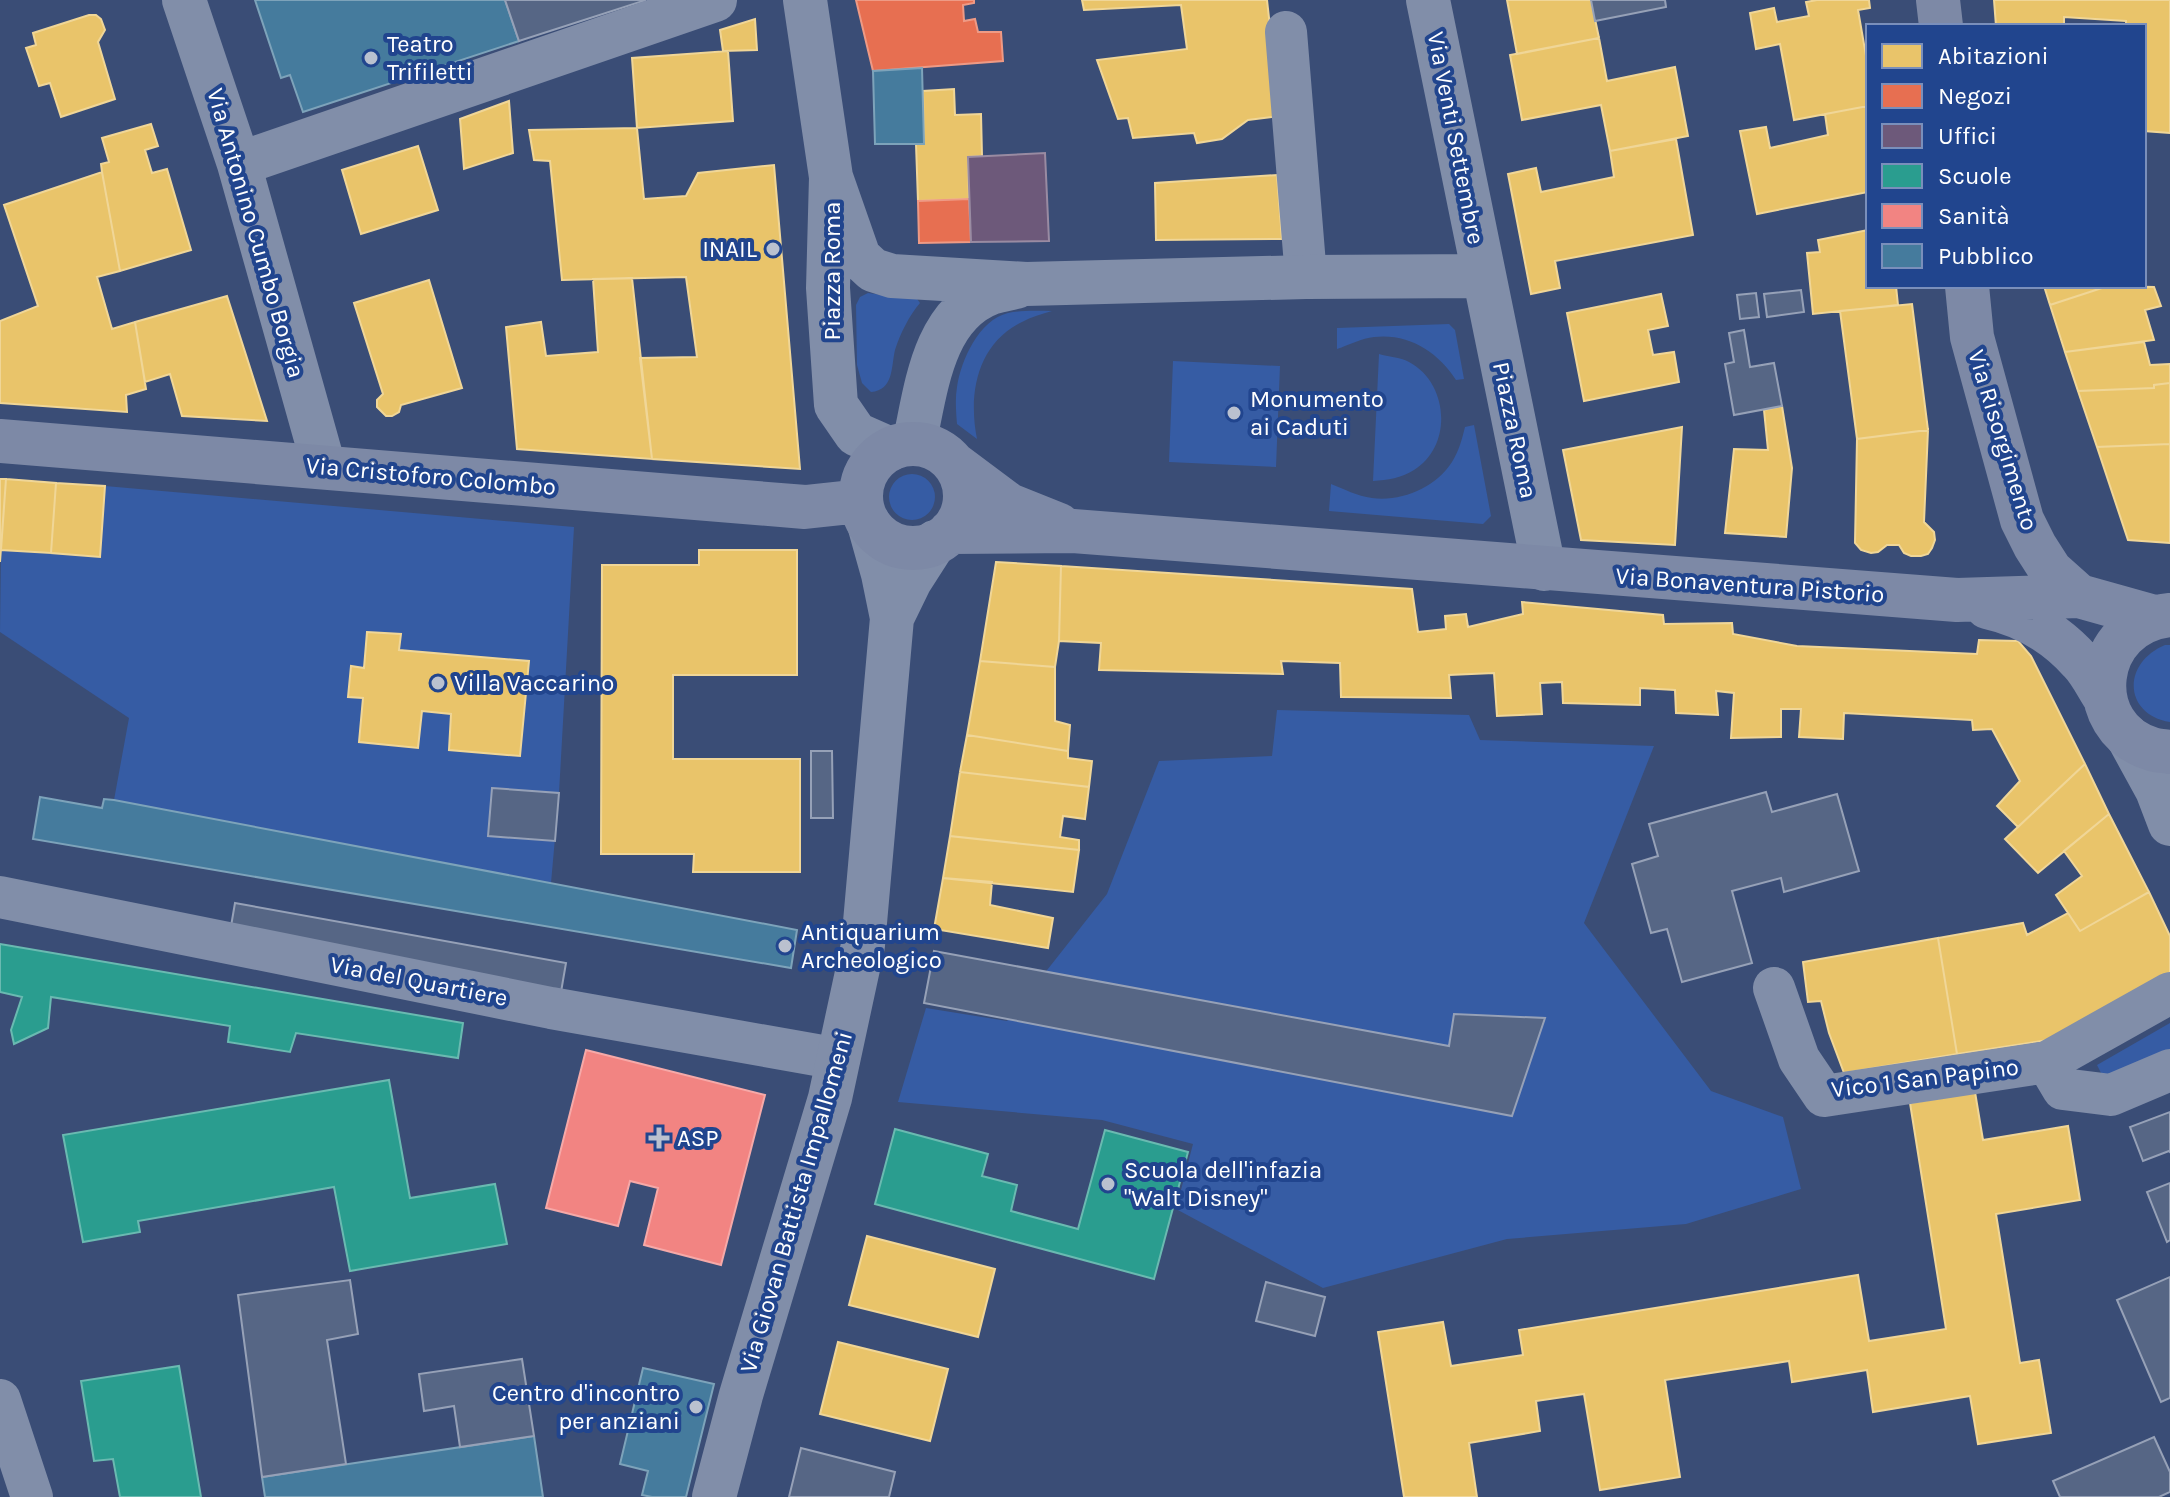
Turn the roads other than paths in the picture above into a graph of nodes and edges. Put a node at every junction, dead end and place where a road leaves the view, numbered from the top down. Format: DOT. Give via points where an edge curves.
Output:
graph roads {
  1 [pos="184,0"];
  2 [pos="715,0"];
  3 [pos="805,0"];
  4 [pos="1428,0"];
  5 [pos="1938,0"];
  6 [pos="1941,24"];
  7 [pos="1286,32"];
  8 [pos="239,164"];
  9 [pos="831,177"];
  10 [pos="1483,276"];
  11 [pos="1306,277"];
  12 [pos="1026,284"];
  13 [pos="1967,288"];
  14 [pos="0,441"];
  15 [pos="902,447"];
  16 [pos="954,464"];
  17 [pos="324,467"];
  18 [pos="865,513"];
  19 [pos="1073,531"];
  20 [pos="943,537"];
  21 [pos="1544,569"];
  22 [pos="2079,596"];
  23 [pos="1957,600"];
  24 [pos="2162,616"];
  25 [pos="892,618"];
  26 [pos="2105,698"];
  27 [pos="2128,737"];
  28 [pos="2170,752"];
  29 [pos="2170,824"];
  30 [pos="0,897"];
  31 [pos="1774,988"];
  32 [pos="2170,993"];
  33 [pos="839,1059"];
  34 [pos="2047,1062"];
  35 [pos="2170,1070"];
  36 [pos="0,1400"];
  37 [pos="32,1497"];
  38 [pos="714,1497"];
  1 -- 8 [label="street, Via Antonino Cumbo Borgia"];
  2 -- 8 [label="street"];
  3 -- 9 [label="street"];
  4 -- 10 [label="street, Via Venti Settembre"];
  5 -- 6 [label="main road"];
  7 -- 11 [label="street"];
  8 -- 17 [label="street, Via Antonino Cumbo Borgia"];
  9 -- 12 [label="street, Piazza Roma" via="859,257 873,270 892,276"];
  9 -- 15 [label="street, Piazza Roma" via="828,288 836,405 856,434"];
  10 -- 11 [label="street, Piazza Roma"];
  10 -- 21 [label="street, Piazza Roma"];
  11 -- 12 [label="street, Piazza Roma"];
  12 -- 15 [label="street, Piazza Roma" via="990,293 945,331"];
  13 -- 22 [label="main road, Via Risorgimento" via="1972,337 2022,520 2051,571"];
  14 -- 17 [label="main road, Via Cristoforo Colombo"];
  15 -- 16 [label="main road, Piazza Roma" via="929,446"];
  15 -- 18 [label="main road, Piazza Roma" via="867,470 862,485"];
  16 -- 19 [label="main road, Piazza Roma" via="1009,505"];
  16 -- 20 [label="main road" via="965,492 964,506 959,521"];
  17 -- 18 [label="main road, Via Cristoforo Colombo"];
  18 -- 20 [label="main road, Piazza Roma" via="879,536 892,544 921,547"];
  18 -- 25 [label="street, Via Giovan Battista Impallomeni"];
  19 -- 20 [label="main road, Piazza Roma"];
  19 -- 21 [label="main road, Piazza Roma"];
  20 -- 25 [label="street, Via Giovan Battista Impallomeni" via="910,581"];
  21 -- 23 [label="main road, Via Bonaventura Pistorio"];
  22 -- 23 [label="main road, Via Bonaventura Pistorio"];
  22 -- 24 [label="main road, Via Risorgimento"];
  23 -- 26 [label="main road, Via Bonaventura Pistorio" via="2009,612 2048,632 2081,661"];
  24 -- 26 [label="main road" via="2130,629 2113,648 2104,672"];
  25 -- 33 [label="street, Via Giovan Battista Impallomeni" via="863,945"];
  26 -- 27 [label="main road, Via Bonaventura Pistorio"];
  27 -- 28 [label="main road"];
  27 -- 29 [label="street"];
  30 -- 33 [label="street, Via del Quartiere" via="551,1008"];
  31 -- 34 [label="street, Vico 1 San Papino" via="1799,1059 1824,1096"];
  32 -- 34 [label="street, Vico 1 San Papino"];
  33 -- 38 [label="street, Via Giovan Battista Impallomeni"];
  34 -- 35 [label="street, Vico 1 San Papino" via="2063,1089 2111,1095"];
  36 -- 37 [label="street"];
}
